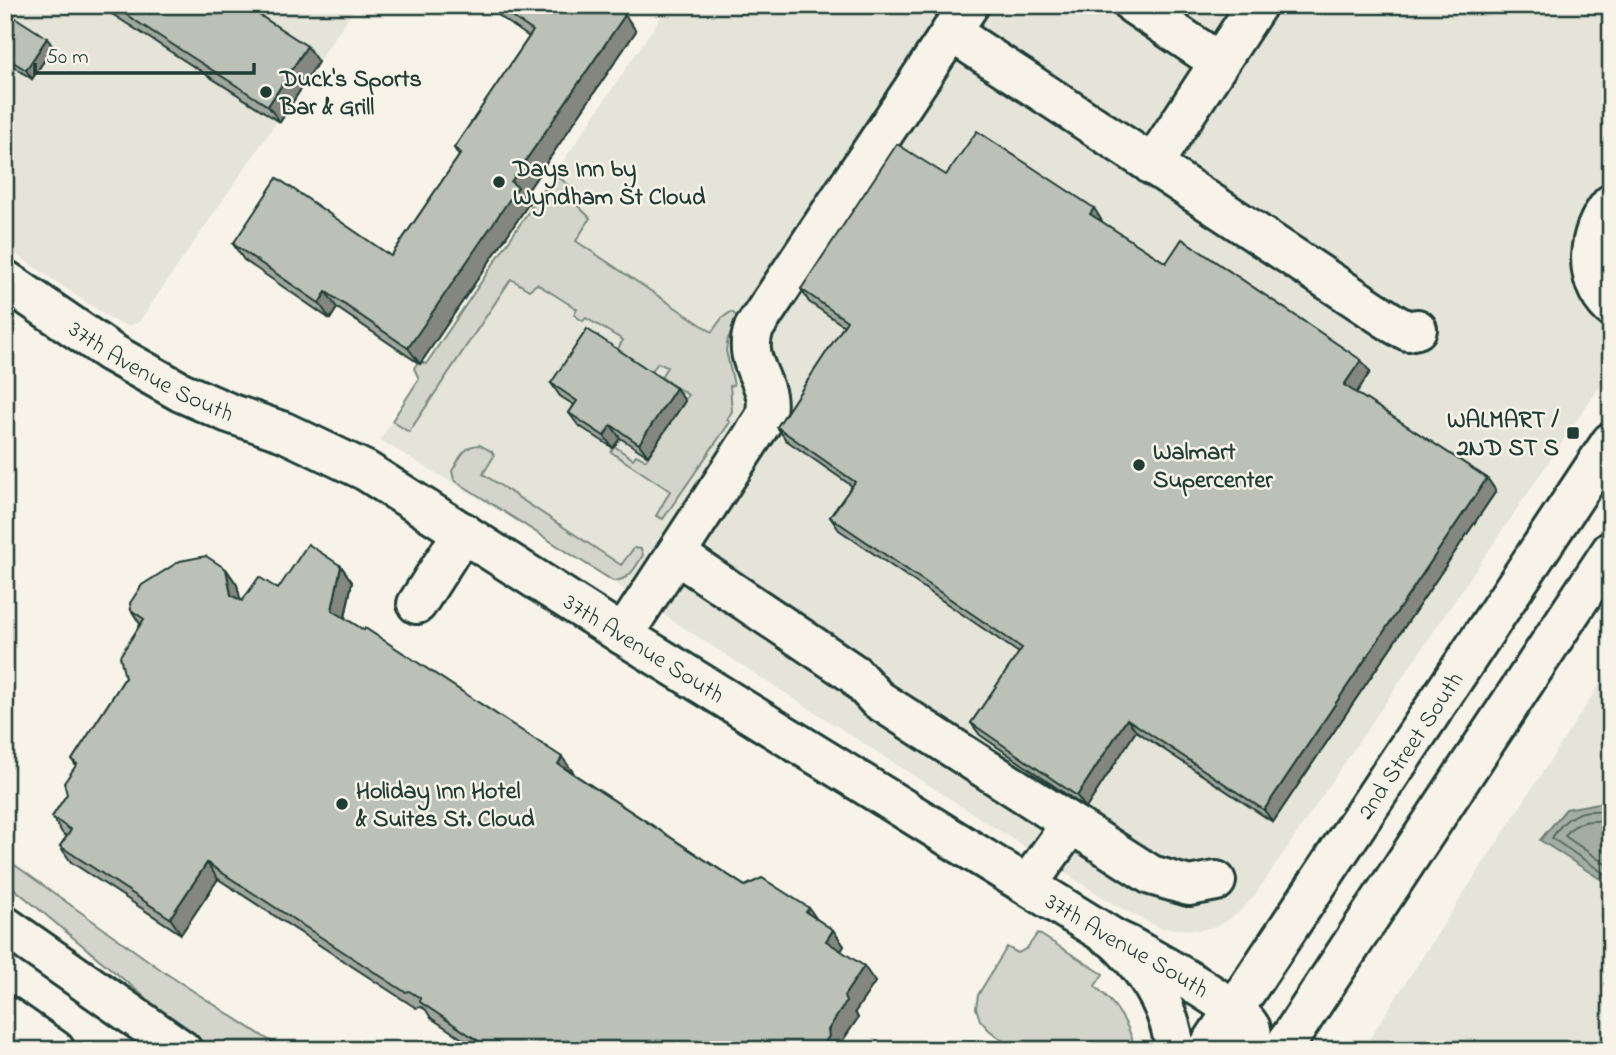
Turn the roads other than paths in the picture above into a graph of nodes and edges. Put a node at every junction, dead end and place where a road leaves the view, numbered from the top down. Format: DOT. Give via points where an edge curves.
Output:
graph roads {
  1 [pos="1135,5"];
  2 [pos="1257,5"];
  3 [pos="960,19"];
  4 [pos="1219,62"];
  5 [pos="1152,165"];
  6 [pos="1611,204"];
  7 [pos="5,280"];
  8 [pos="1611,307"];
  9 [pos="1417,329"];
  10 [pos="1611,442"];
  11 [pos="463,532"];
  12 [pos="1611,551"];
  13 [pos="676,554"];
  14 [pos="417,604"];
  15 [pos="623,635"];
  16 [pos="1071,824"];
  17 [pos="1216,881"];
  18 [pos="1028,884"];
  19 [pos="5,926"];
  20 [pos="1114,939"];
  21 [pos="1234,1009"];
  22 [pos="5,1015"];
  23 [pos="1291,1043"];
  24 [pos="55,1050"];
  25 [pos="182,1050"];
  26 [pos="1175,1050"];
  27 [pos="1207,1050"];
  28 [pos="1246,1050"];
  1 -- 4 [label="main road"];
  2 -- 4 [label="main road"];
  3 -- 5 [label="main road"];
  3 -- 13 [label="main road" via="754,328 749,348 767,397 764,419"];
  4 -- 5 [label="main road"];
  5 -- 9 [label="main road" via="1396,326"];
  6 -- 8 [label="main road" via="1595,229 1591,262 1598,292"];
  7 -- 11 [label="main road, 37th Avenue South" via="110,352 181,392 349,461"];
  10 -- 21 [label="main road, 2nd Street South"];
  11 -- 14 [label="main road"];
  11 -- 15 [label="main road, 37th Avenue South"];
  12 -- 23 [label="main road"];
  13 -- 15 [label="main road"];
  13 -- 16 [label="main road" via="854,674 877,699"];
  15 -- 18 [label="main road, 37th Avenue South"];
  16 -- 17 [label="main road" via="1151,876 1189,886"];
  16 -- 18 [label="main road"];
  18 -- 20 [label="main road, 37th Avenue South"];
  19 -- 25 [label="main road"];
  20 -- 21 [label="main road, 37th Avenue South"];
  20 -- 26 [label="main road" via="1149,978 1164,1007"];
  21 -- 27 [label="main road, 2nd Street South"];
  21 -- 28 [label="main road, 37th Avenue South" via="1251,1028"];
  22 -- 24 [label="main road"];
}
